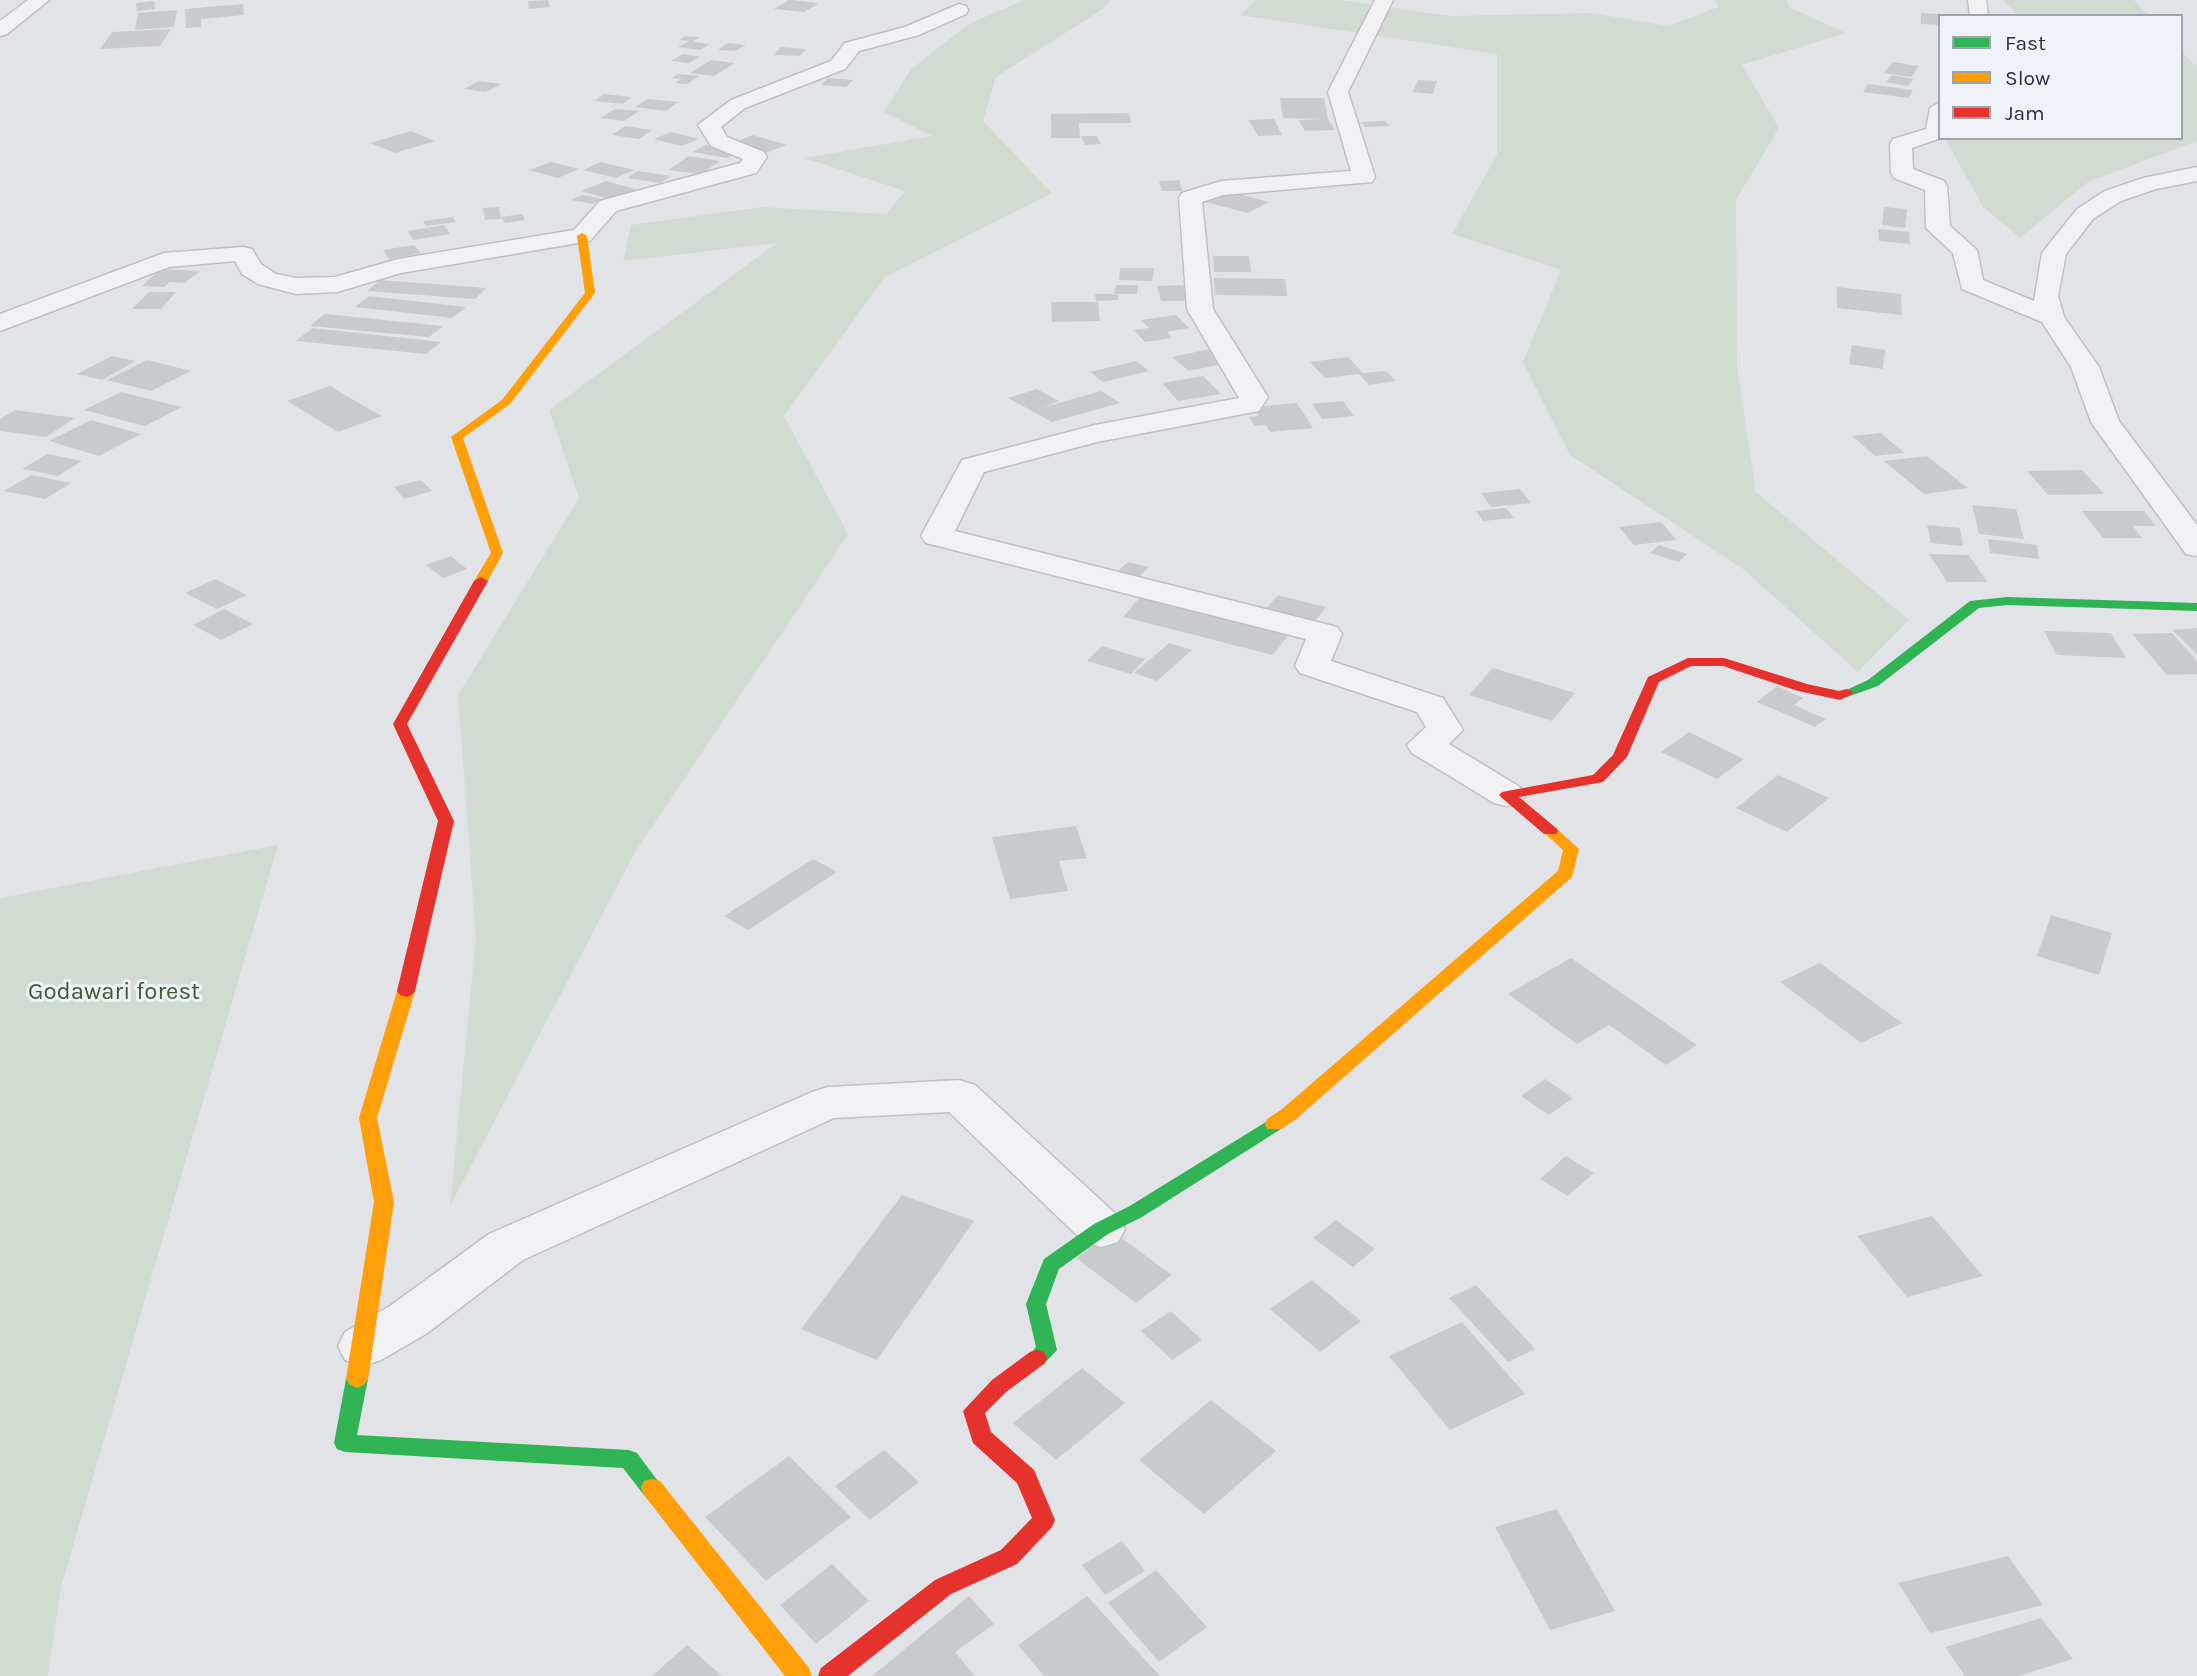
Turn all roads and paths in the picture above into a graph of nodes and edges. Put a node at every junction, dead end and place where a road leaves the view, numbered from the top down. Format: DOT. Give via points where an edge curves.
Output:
graph roads {
  1 [pos="40,0"];
  2 [pos="1384,0"];
  3 [pos="959,10"];
  4 [pos="0,30"];
  5 [pos="1938,120"];
  6 [pos="2197,174"];
  7 [pos="582,236"];
  8 [pos="2051,317"];
  9 [pos="0,323"];
  10 [pos="2197,547"];
  11 [pos="2197,607"];
  12 [pos="1507,794"];
  13 [pos="1101,1229"];
  14 [pos="363,1346"];
  15 [pos="800,1676"];
  16 [pos="830,1676"];
  1 -- 4 [label="street"];
  2 -- 12 [label="street" via="1338,92 1364,177 1221,188 1190,198 1200,309 1254,397 1249,405 1095,434 972,466 937,536 1325,634 1312,666 1431,705 1445,730 1425,745"];
  3 -- 7 [label="street" via="912,31 852,47 838,65 738,104 709,125 719,141 756,157 748,167 608,206"];
  5 -- 8 [label="street" via="1936,133 1900,144 1902,173 1936,187 1938,228 1965,250 1971,284"];
  6 -- 8 [label="street" via="2113,196 2085,214 2054,253 2045,296"];
  7 -- 9 [label="street" via="398,266 337,284 296,285 267,279 251,269 243,254 164,260"];
  7 -- 14 [label="street" via="590,293 506,402 457,437 497,553 400,723 446,821 409,980 368,1118 384,1202"];
  8 -- 10 [label="street" via="2085,367 2105,422"];
  11 -- 12 [label="street" via="1975,604 1873,683 1840,696 1724,662 1688,662 1653,680 1620,757 1598,779"];
  12 -- 13 [label="street" via="1571,849 1566,873 1287,1115"];
  13 -- 14 [label="street" via="959,1096 828,1103 506,1247 408,1320"];
  13 -- 16 [label="street" via="1051,1265 1036,1304 1047,1350 974,1410 981,1437 1026,1477 1044,1520 1009,1557 943,1587"];
  14 -- 15 [label="street" via="345,1443 629,1459"];
}
